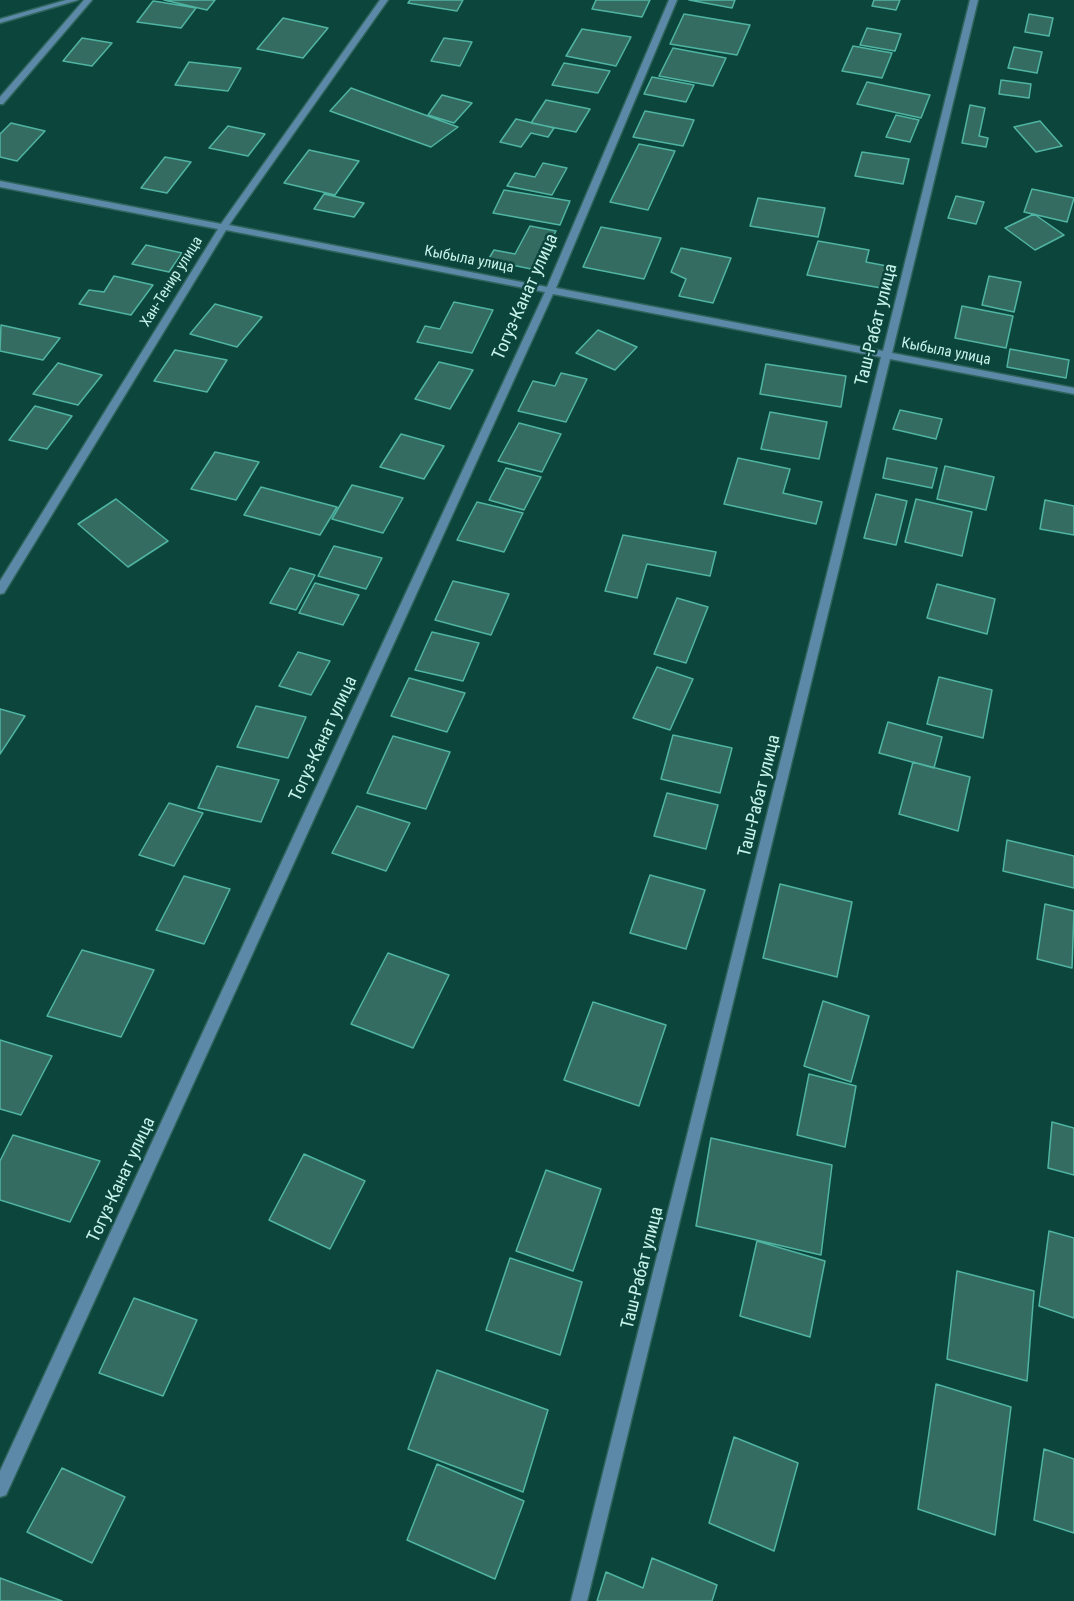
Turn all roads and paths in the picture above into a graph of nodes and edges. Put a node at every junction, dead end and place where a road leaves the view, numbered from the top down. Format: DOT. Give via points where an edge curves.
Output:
graph roads {
  1 [pos="74,0"];
  2 [pos="88,0"];
  3 [pos="384,0"];
  4 [pos="673,0"];
  5 [pos="974,0"];
  6 [pos="0,21"];
  7 [pos="0,102"];
  8 [pos="0,184"];
  9 [pos="223,228"];
  10 [pos="550,291"];
  11 [pos="888,356"];
  12 [pos="1074,392"];
  13 [pos="0,591"];
  14 [pos="0,1489"];
  15 [pos="579,1601"];
  1 -- 6 [label="street"];
  2 -- 7 [label="street"];
  3 -- 9 [label="street, Хан-Тенир улица"];
  4 -- 10 [label="street, Тогуз-Канат улица"];
  5 -- 11 [label="street, Таш-Рабат улица"];
  8 -- 9 [label="street, Кыбыла улица"];
  9 -- 10 [label="street, Кыбыла улица"];
  9 -- 13 [label="street, Хан-Тенир улица"];
  10 -- 11 [label="street, Кыбыла улица"];
  10 -- 14 [label="street, Тогуз-Канат улица"];
  11 -- 12 [label="street, Кыбыла улица"];
  11 -- 15 [label="street, Таш-Рабат улица"];
}
